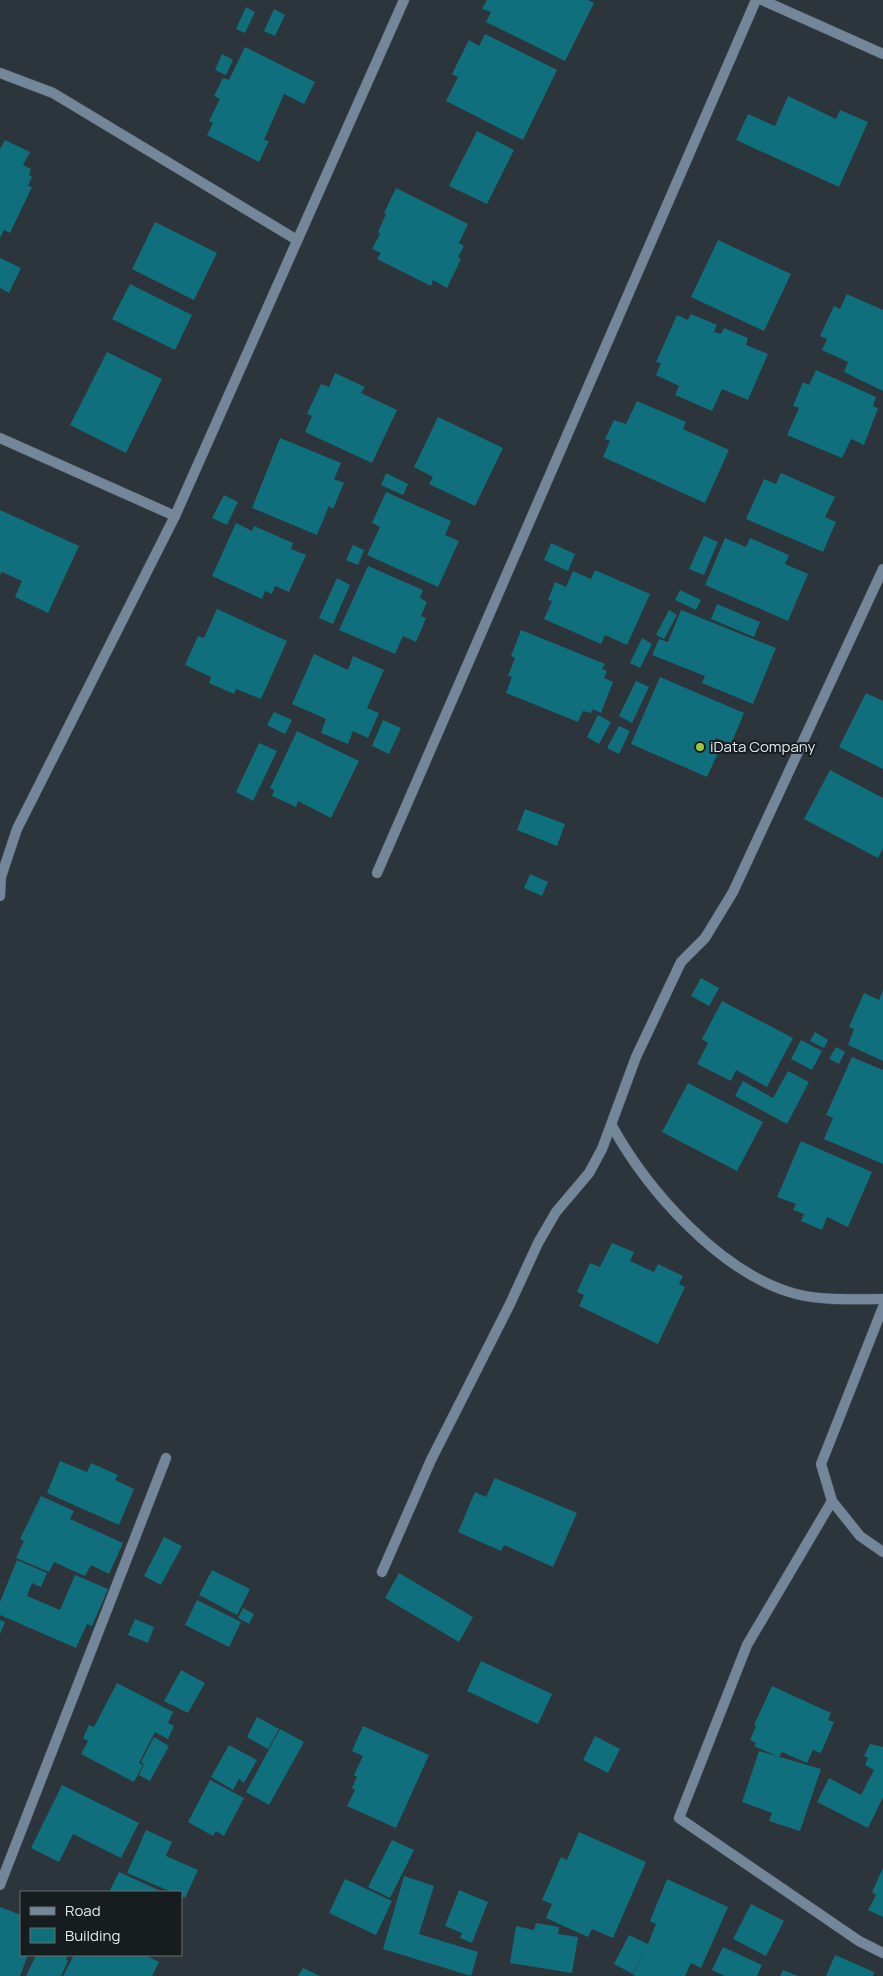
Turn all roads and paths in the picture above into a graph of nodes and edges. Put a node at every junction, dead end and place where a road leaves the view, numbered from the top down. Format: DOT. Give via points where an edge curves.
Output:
graph roads {
  1 [pos="404,0"];
  2 [pos="756,0"];
  3 [pos="762,0"];
  4 [pos="883,54"];
  5 [pos="0,73"];
  6 [pos="297,240"];
  7 [pos="0,438"];
  8 [pos="175,516"];
  9 [pos="883,569"];
  10 [pos="377,873"];
  11 [pos="0,896"];
  12 [pos="612,1126"];
  13 [pos="883,1299"];
  14 [pos="883,1307"];
  15 [pos="166,1458"];
  16 [pos="832,1501"];
  17 [pos="883,1552"];
  18 [pos="382,1572"];
  19 [pos="0,1885"];
  20 [pos="883,1953"];
  1 -- 6 [label="street"];
  2 -- 10 [label="street"];
  3 -- 4 [label="street"];
  5 -- 6 [label="street" via="53,93"];
  6 -- 8 [label="street"];
  7 -- 8 [label="street"];
  8 -- 11 [label="street" via="17,829 2,877"];
  9 -- 12 [label="street" via="733,892 705,938 681,962 636,1057"];
  12 -- 13 [label="street" via="650,1186 717,1251 751,1276 796,1294 831,1300"];
  12 -- 18 [label="street" via="589,1173 556,1212 538,1243 431,1460"];
  14 -- 16 [label="street" via="821,1464"];
  15 -- 19 [label="street"];
  16 -- 17 [label="street" via="860,1536"];
  16 -- 20 [label="street" via="747,1645 679,1818 859,1941"];
}
